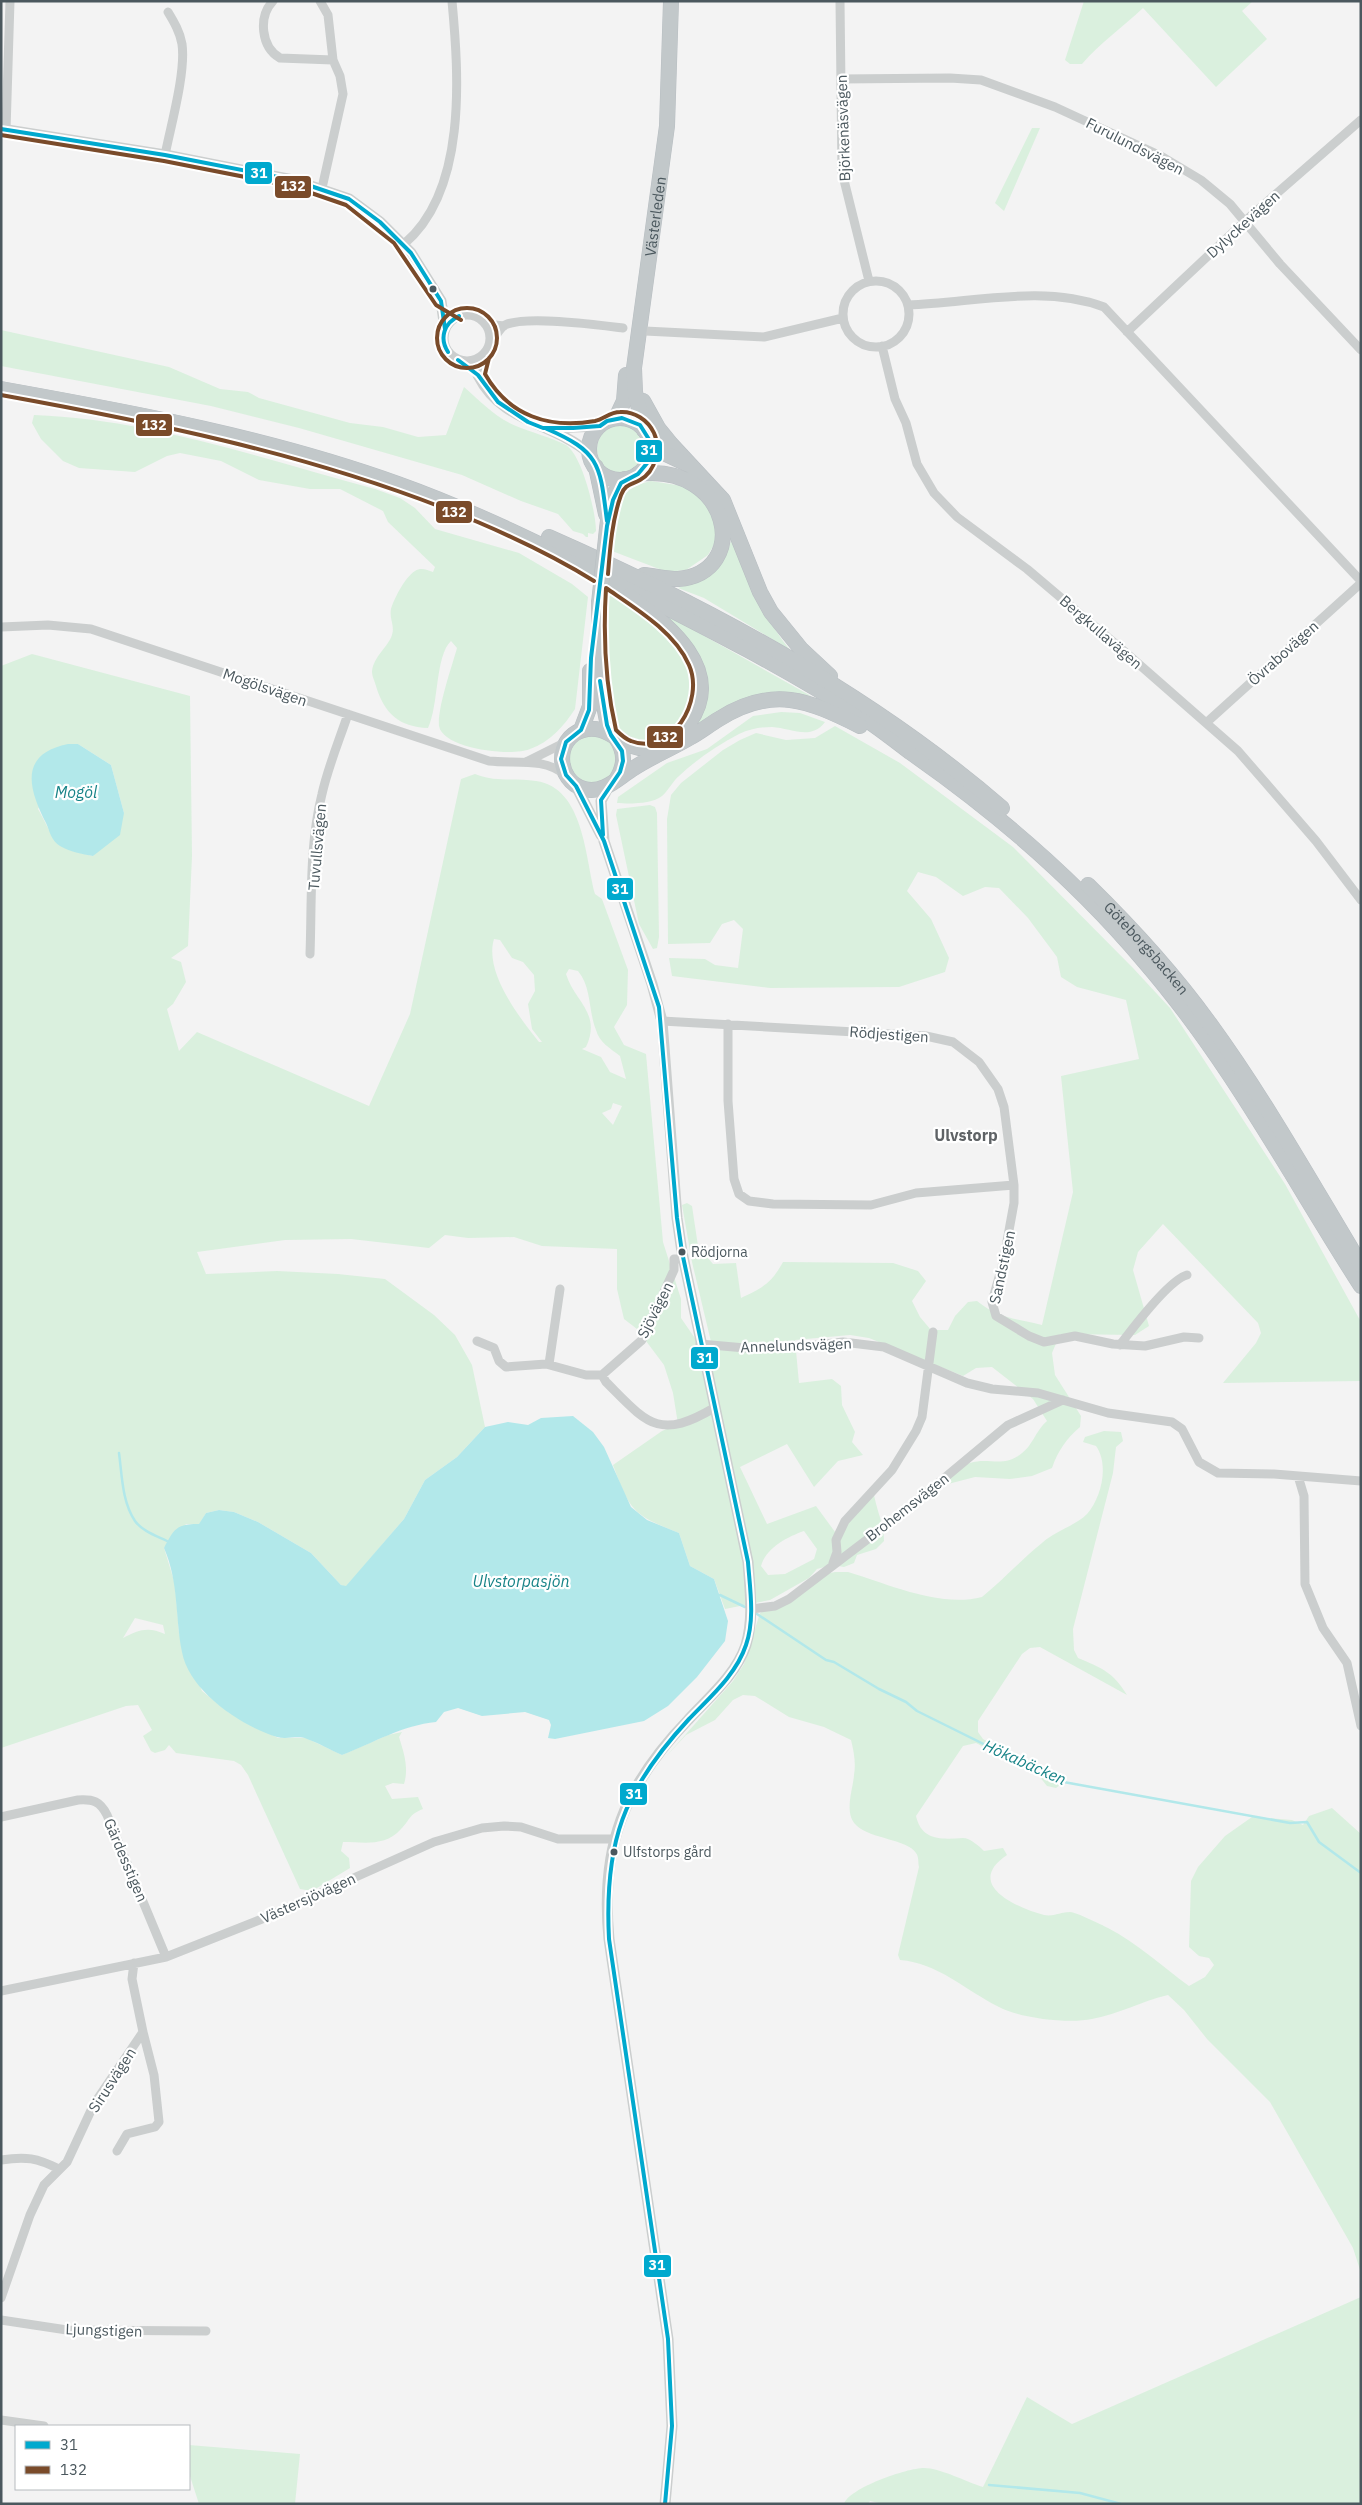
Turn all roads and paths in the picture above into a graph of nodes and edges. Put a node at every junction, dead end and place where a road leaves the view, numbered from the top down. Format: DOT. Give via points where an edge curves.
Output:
graph roads {
  1 [pos="10,1"];
  2 [pos="273,1"];
  3 [pos="320,1"];
  4 [pos="452,1"];
  5 [pos="665,1"];
  6 [pos="671,1"];
  7 [pos="840,1"];
  8 [pos="168,12"];
  9 [pos="333,60"];
  10 [pos="841,79"];
  11 [pos="1361,120"];
  12 [pos="4,129"];
  13 [pos="165,155"];
  14 [pos="322,188"];
  15 [pos="1244,222"];
  16 [pos="404,244"];
  17 [pos="870,281"];
  18 [pos="441,301"];
  19 [pos="908,305"];
  20 [pos="464,315"];
  21 [pos="843,318"];
  22 [pos="486,324"];
  23 [pos="504,326"];
  24 [pos="624,328"];
  25 [pos="445,329"];
  26 [pos="645,331"];
  27 [pos="1127,332"];
  28 [pos="490,343"];
  29 [pos="882,346"];
  30 [pos="1361,350"];
  31 [pos="483,356"];
  32 [pos="458,360"];
  33 [pos="478,375"];
  34 [pos="1,382"];
  35 [pos="635,382"];
  36 [pos="1,389"];
  37 [pos="616,418"];
  38 [pos="600,426"];
  39 [pos="543,428"];
  40 [pos="644,430"];
  41 [pos="651,448"];
  42 [pos="593,460"];
  43 [pos="693,467"];
  44 [pos="632,476"];
  45 [pos="607,532"];
  46 [pos="589,569"];
  47 [pos="628,572"];
  48 [pos="1361,582"];
  49 [pos="599,604"];
  50 [pos="1,627"];
  51 [pos="856,700"];
  52 [pos="348,714"];
  53 [pos="1206,723"];
  54 [pos="581,730"];
  55 [pos="613,736"];
  56 [pos="566,742"];
  57 [pos="908,750"];
  58 [pos="526,762"];
  59 [pos="571,780"];
  60 [pos="612,783"];
  61 [pos="604,841"];
  62 [pos="1361,900"];
  63 [pos="310,954"];
  64 [pos="662,1021"];
  65 [pos="728,1024"];
  66 [pos="1014,1185"];
  67 [pos="683,1259"];
  68 [pos="1361,1265"];
  69 [pos="1187,1275"];
  70 [pos="1361,1286"];
  71 [pos="560,1289"];
  72 [pos="933,1332"];
  73 [pos="1199,1338"];
  74 [pos="476,1341"];
  75 [pos="700,1344"];
  76 [pos="1120,1345"];
  77 [pos="549,1364"];
  78 [pos="930,1368"];
  79 [pos="602,1375"];
  80 [pos="1062,1400"];
  81 [pos="714,1408"];
  82 [pos="1298,1476"];
  83 [pos="1361,1481"];
  84 [pos="833,1563"];
  85 [pos="751,1608"];
  86 [pos="1361,1726"];
  87 [pos="1,1818"];
  88 [pos="615,1839"];
  89 [pos="166,1957"];
  90 [pos="134,1963"];
  91 [pos="1,1992"];
  92 [pos="143,2032"];
  93 [pos="117,2150"];
  94 [pos="1,2160"];
  95 [pos="59,2169"];
  96 [pos="1,2298"];
  97 [pos="1,2320"];
  98 [pos="206,2331"];
  99 [pos="1,2420"];
  100 [pos="37,2425"];
  101 [pos="665,2504"];
  1 -- 12 [label="street"];
  2 -- 9 [label="street" via="264,15 264,34 273,54 289,59"];
  3 -- 9 [label="street" via="328,15"];
  4 -- 16 [label="street" via="457,88 447,167 436,205 427,220"];
  5 -- 37 [label="highway, Västerleden" via="664,78 656,173 629,347 624,401"];
  6 -- 35 [label="highway, Västerleden" via="667,126 635,350"];
  7 -- 10 [label="street, Björkenäsvägen"];
  8 -- 13 [label="street" via="182,45 182,66"];
  9 -- 14 [label="street" via="343,94"];
  10 -- 15 [label="street, Furulundsvägen" via="965,78 1015,92 1161,156 1201,180 1230,204"];
  10 -- 17 [label="street, Björkenäsvägen" via="842,172"];
  11 -- 15 [label="street, Dylyckevägen"];
  12 -- 13 [label="street"];
  13 -- 14 [label="street"];
  14 -- 16 [label="street" via="349,199"];
  15 -- 27 [label="street, Dylyckevägen"];
  15 -- 30 [label="street, Furulundsvägen"];
  16 -- 18 [label="street"];
  17 -- 19 [label="street" via="886,282 900,290"];
  17 -- 21 [label="street" via="849,294"];
  18 -- 20 [label="street"];
  18 -- 25 [label="street"];
  19 -- 27 [label="street" via="1040,295 1084,299 1104,307"];
  19 -- 29 [label="street" via="910,316 904,331"];
  20 -- 22 [label="street" via="476,316"];
  20 -- 25 [label="street" via="453,319"];
  21 -- 26 [label="street" via="764,337"];
  21 -- 29 [label="street" via="848,331 857,340 869,346"];
  22 -- 23 [label="street"];
  22 -- 28 [label="street"];
  23 -- 24 [label="street" via="533,322"];
  23 -- 28 [label="street"];
  25 -- 32 [label="street" via="444,345"];
  27 -- 48 [label="street"];
  28 -- 31 [label="street"];
  29 -- 53 [label="street, Bergkullavägen" via="917,464 934,493 957,517 1027,569"];
  31 -- 32 [label="street" via="471,362"];
  31 -- 33 [label="street"];
  32 -- 33 [label="street"];
  33 -- 39 [label="street" via="486,390 510,412"];
  34 -- 47 [label="highway" via="201,419 344,458 452,496"];
  35 -- 40 [label="highway, Västerleden"];
  35 -- 43 [label="highway" via="658,428"];
  36 -- 46 [label="highway" via="209,428 342,466 397,483 489,520"];
  37 -- 38 [label="highway"];
  37 -- 40 [label="highway" via="634,422"];
  38 -- 39 [label="street"];
  38 -- 42 [label="highway" via="593,434"];
  39 -- 42 [label="street" via="573,441"];
  40 -- 41 [label="highway"];
  41 -- 43 [label="highway"];
  41 -- 44 [label="highway" via="648,462"];
  42 -- 44 [label="highway" via="606,476"];
  42 -- 45 [label="highway" via="602,491"];
  43 -- 51 [label="highway" via="723,500 771,612 801,650"];
  44 -- 45 [label="highway" via="615,492"];
  44 -- 47 [label="highway" via="668,473 690,480 700,487 717,509 724,536 717,557 692,576 667,578"];
  45 -- 49 [label="highway, bridge"];
  46 -- 55 [label="highway" via="655,616 683,643 694,660 701,681 700,701 693,718 670,740 640,749 630,747"];
  46 -- 57 [label="highway" via="741,647 864,718"];
  47 -- 51 [label="highway" via="777,651"];
  48 -- 53 [label="street, Övrabovägen"];
  49 -- 54 [label="highway" via="591,662 590,706"];
  49 -- 55 [label="highway" via="600,685"];
  50 -- 52 [label="street, Mogölsvägen" via="48,625 91,629"];
  51 -- 68 [label="highway, Göteborgsbacken" via="996,802 1064,862 1154,954 1240,1067"];
  52 -- 58 [label="street, Mogölsvägen" via="489,760"];
  52 -- 63 [label="street, Tuvullsvägen" via="317,820"];
  53 -- 62 [label="street, Bergkullavägen" via="1238,751 1310,833"];
  54 -- 55 [label="highway" via="601,729"];
  54 -- 56 [label="highway"];
  55 -- 60 [label="highway" via="623,754 623,763"];
  56 -- 58 [label="street, Mogölsvägen"];
  56 -- 59 [label="highway" via="561,759"];
  57 -- 60 [label="highway" via="816,705 787,698 770,699 720,718"];
  57 -- 70 [label="highway, Göteborgsbacken" via="1023,838 1143,959 1228,1070"];
  58 -- 59 [label="street, Mogölsvägen" via="557,768"];
  59 -- 60 [label="highway" via="592,790"];
  59 -- 61 [label="street"];
  60 -- 61 [label="street" via="601,801"];
  61 -- 64 [label="street"];
  64 -- 65 [label="street, Rödjestigen"];
  64 -- 67 [label="street"];
  65 -- 66 [label="street, Rödjestigen" via="926,1036 953,1042 980,1062 998,1089 1007,1122"];
  65 -- 66 [label="street" via="728,1101 734,1179 739,1194 749,1201 871,1205 916,1193"];
  66 -- 76 [label="street, Sandstigen" via="1011,1224 992,1302 996,1316 1044,1342 1075,1336"];
  67 -- 75 [label="street"];
  67 -- 79 [label="street, Sjövägen" via="674,1260 674,1270 642,1340"];
  69 -- 76 [label="street" via="1179,1278 1161,1296"];
  71 -- 77 [label="street"];
  72 -- 78 [label="street"];
  73 -- 76 [label="street, Sandstigen" via="1184,1337 1145,1346"];
  74 -- 77 [label="street" via="494,1348 499,1361 506,1367"];
  75 -- 78 [label="street, Annelundsvägen" via="769,1348 864,1343 884,1347"];
  75 -- 81 [label="street"];
  77 -- 79 [label="street" via="586,1375"];
  78 -- 80 [label="street, Annelundsvägen" via="967,1383 1038,1393"];
  78 -- 84 [label="street" via="922,1417 916,1431 892,1470 845,1521 836,1540 837,1552"];
  79 -- 81 [label="street" via="649,1422 659,1426 685,1424"];
  80 -- 82 [label="street, Annelundsvägen" via="1108,1413 1172,1422 1182,1429 1199,1462 1218,1473"];
  80 -- 84 [label="street, Brohemsvägen" via="1008,1425 906,1510"];
  81 -- 85 [label="street" via="748,1562"];
  82 -- 83 [label="street, Annelundsvägen"];
  82 -- 86 [label="street" via="1304,1496 1305,1584 1323,1628 1347,1663"];
  84 -- 85 [label="street, Brohemsvägen" via="782,1602 765,1608"];
  85 -- 88 [label="street" via="745,1646 736,1666 663,1746 644,1772 626,1807"];
  87 -- 89 [label="street, Gärdesstigen" via="78,1800 99,1803 107,1815"];
  88 -- 89 [label="street, Västersjövägen" via="558,1839 521,1827 504,1826 461,1834 434,1842"];
  88 -- 101 [label="street" via="606,1892 608,1930 672,2384 670,2462"];
  89 -- 90 [label="street, Västersjövägen"];
  90 -- 91 [label="street, Västersjövägen"];
  90 -- 92 [label="street, Sirusvägen" via="132,1980"];
  92 -- 93 [label="street" via="154,2075 159,2122 156,2127 127,2134"];
  92 -- 95 [label="street, Sirusvägen" via="94,2104 72,2155"];
  94 -- 95 [label="street" via="19,2157 39,2159"];
  95 -- 96 [label="street, Sirusvägen" via="40,2192"];
  97 -- 98 [label="street, Ljungstigen" via="67,2330"];
  99 -- 100 [label="street"];
}
